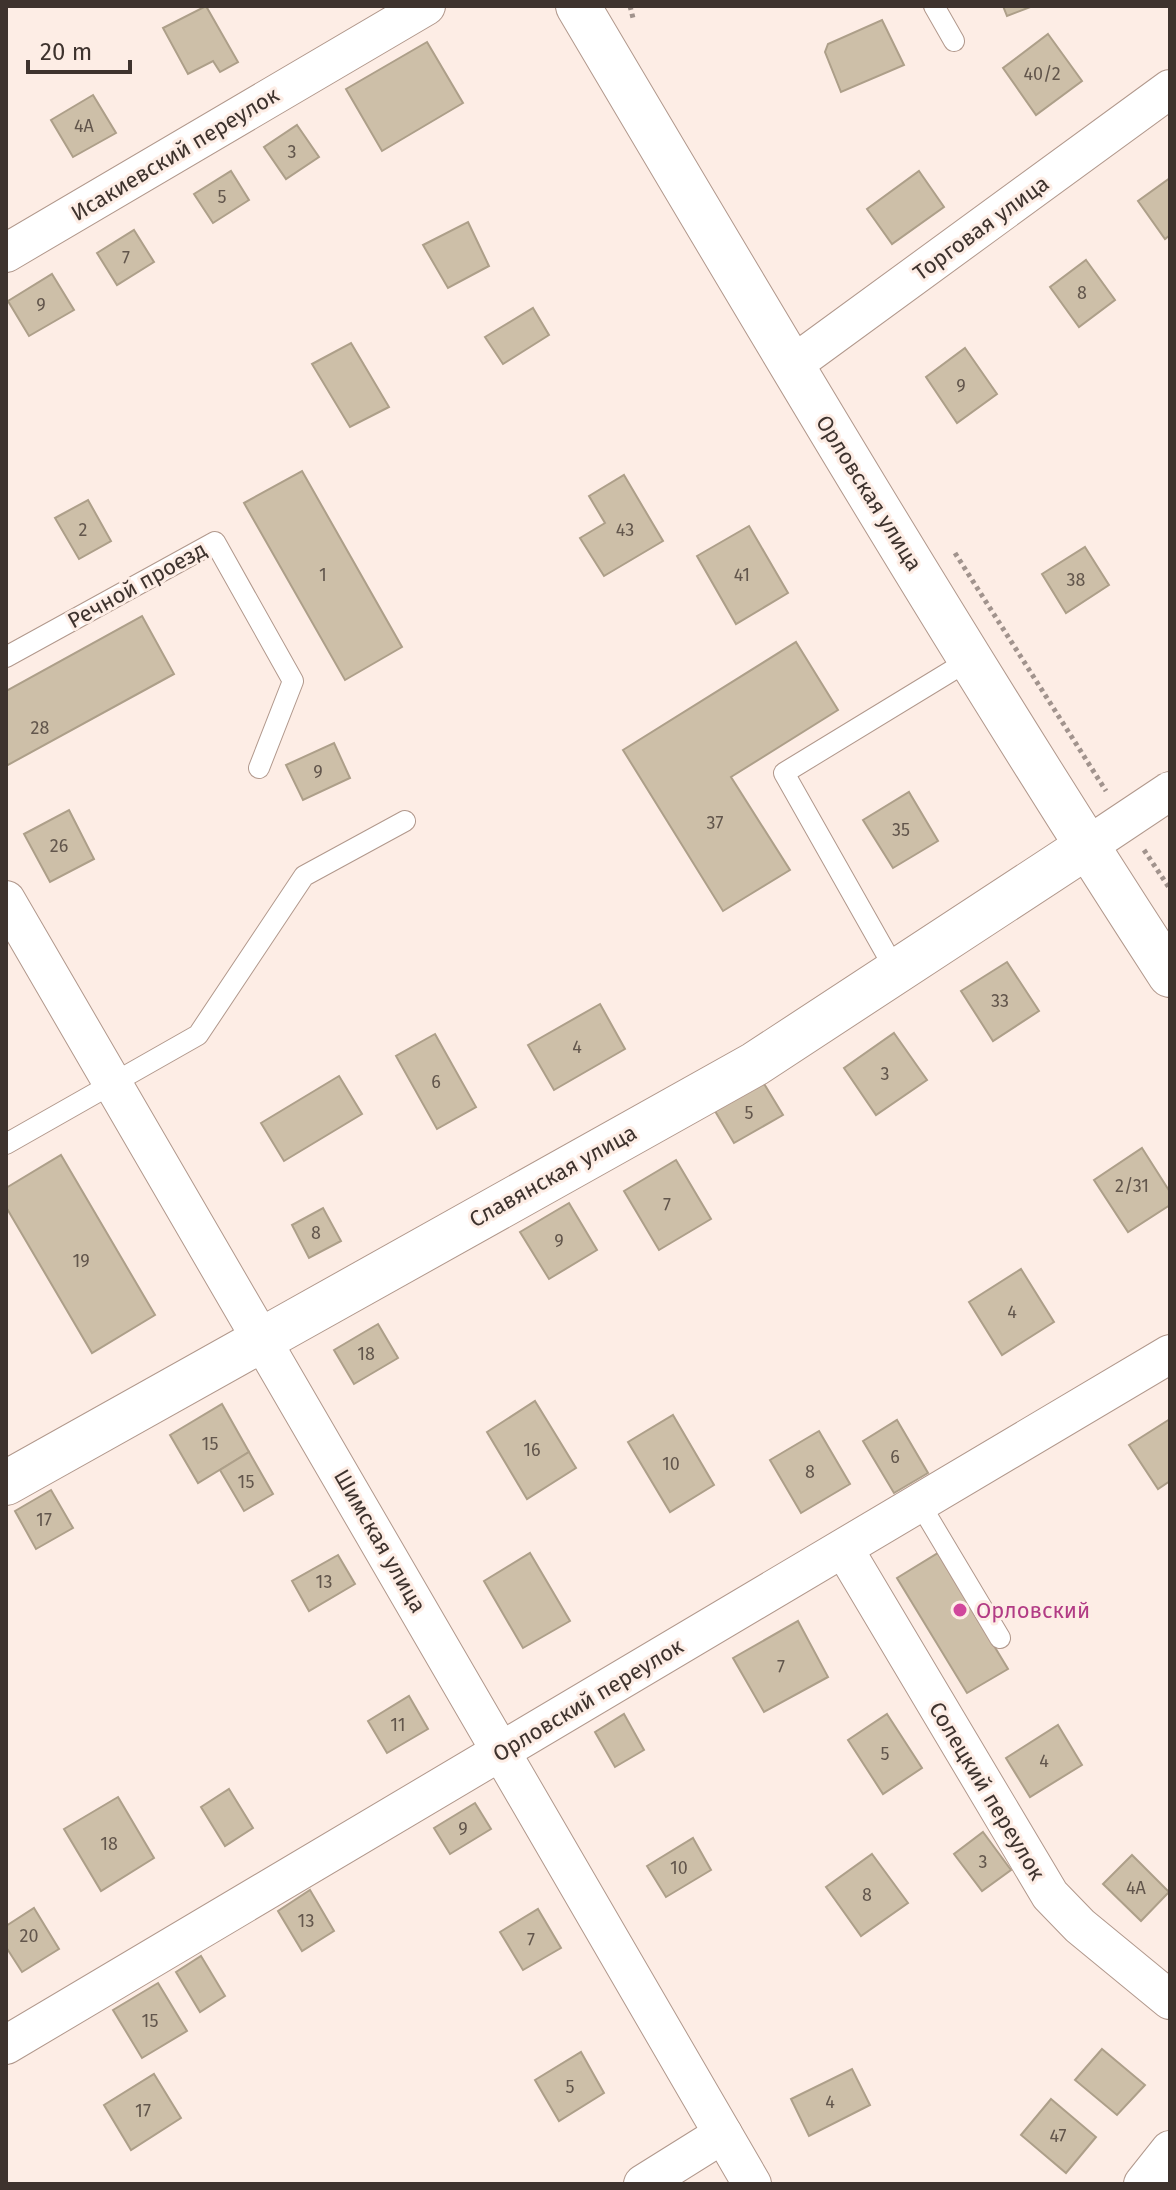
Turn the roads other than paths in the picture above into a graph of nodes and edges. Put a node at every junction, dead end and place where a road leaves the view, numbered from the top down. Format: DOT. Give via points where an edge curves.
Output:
graph roads {
  1 [pos="426,6"];
  2 [pos="578,6"];
  3 [pos="934,6"];
  4 [pos="954,41"];
  5 [pos="1170,89"];
  6 [pos="6,253"];
  7 [pos="791,366"];
  8 [pos="6,657"];
  9 [pos="971,659"];
  10 [pos="259,768"];
  11 [pos="1170,791"];
  12 [pos="405,821"];
  13 [pos="1086,847"];
  14 [pos="6,900"];
  15 [pos="896,971"];
  16 [pos="1170,975"];
  17 [pos="112,1083"];
  18 [pos="6,1144"];
  19 [pos="262,1338"];
  20 [pos="1170,1354"];
  21 [pos="6,1483"];
  22 [pos="920,1504"];
  23 [pos="844,1549"];
  24 [pos="1000,1638"];
  25 [pos="502,1750"];
  26 [pos="1170,2000"];
  27 [pos="6,2045"];
  28 [pos="723,2134"];
  29 [pos="1170,2150"];
  30 [pos="643,2184"];
  31 [pos="752,2184"];
  32 [pos="1143,2184"];
  1 -- 6 [label="street, Исакиевский переулок"];
  2 -- 7 [label="street, Орловская улица"];
  3 -- 4 [label="lane"];
  5 -- 7 [label="street, Торговая улица"];
  7 -- 9 [label="street, Орловская улица"];
  8 -- 10 [label="lane, Речной проезд" via="215,542 293,681"];
  9 -- 13 [label="street, Орловская улица"];
  9 -- 15 [label="lane" via="784,773"];
  11 -- 13 [label="street"];
  12 -- 17 [label="lane" via="304,876 198,1035"];
  13 -- 15 [label="street, Славянская улица"];
  13 -- 16 [label="street, Орловская улица"];
  14 -- 17 [label="street, Шимская улица"];
  15 -- 19 [label="street, Славянская улица" via="755,1064"];
  17 -- 18 [label="lane"];
  17 -- 19 [label="street, Шимская улица"];
  19 -- 21 [label="street, Славянская улица"];
  19 -- 25 [label="street, Шимская улица"];
  20 -- 22 [label="street, Орловский переулок"];
  22 -- 23 [label="street, Орловский переулок"];
  22 -- 24 [label="lane"];
  23 -- 25 [label="street, Орловский переулок"];
  23 -- 26 [label="street, Солецкий переулок" via="1050,1895"];
  25 -- 27 [label="street, Орловский переулок"];
  25 -- 28 [label="street, Шимская улица"];
  28 -- 30 [label="street"];
  28 -- 31 [label="street, Шимская улица"];
  29 -- 32 [label="street"];
}
